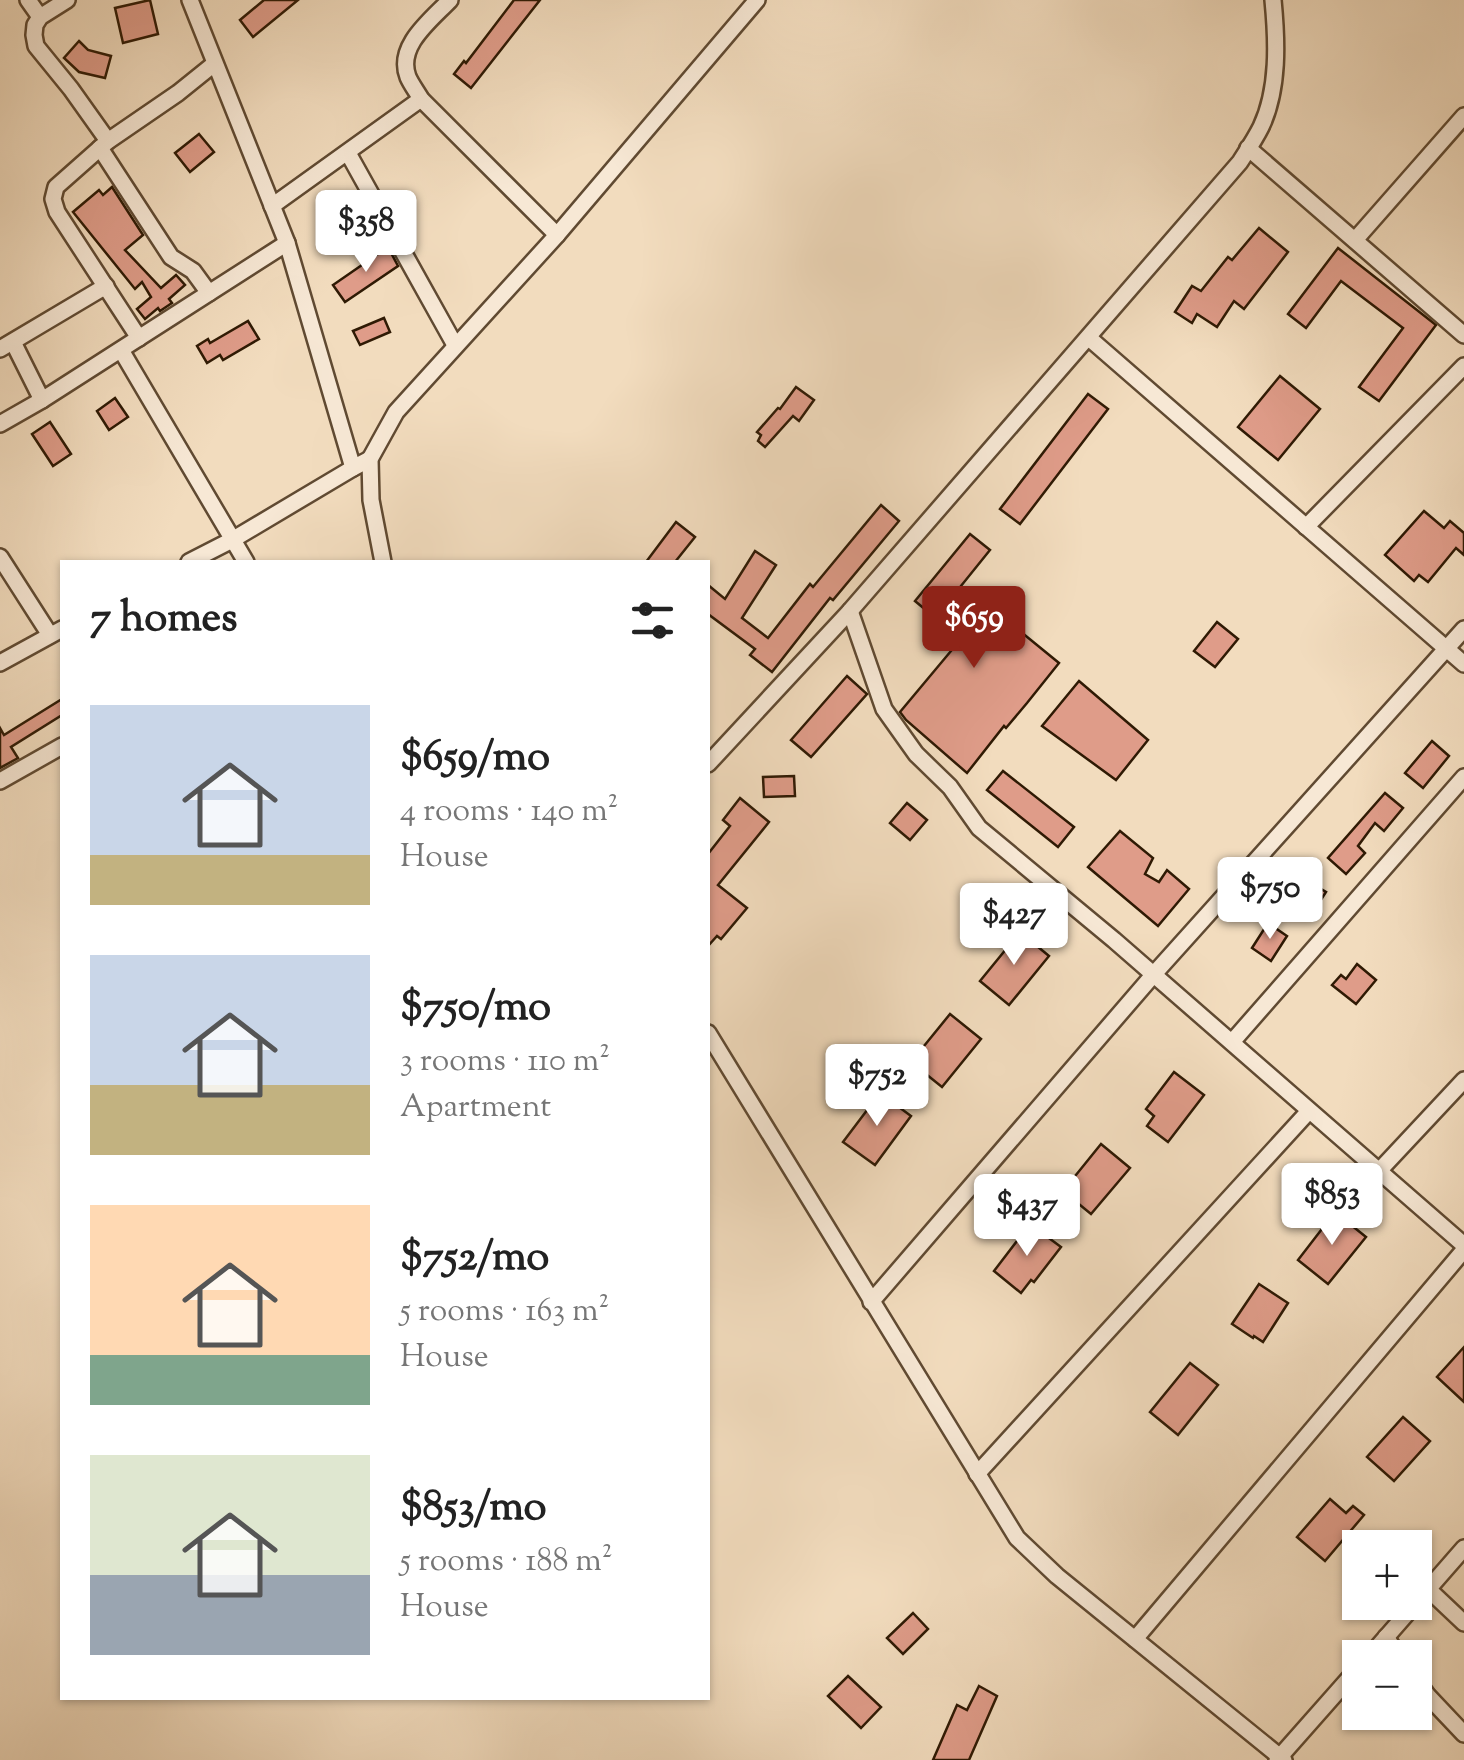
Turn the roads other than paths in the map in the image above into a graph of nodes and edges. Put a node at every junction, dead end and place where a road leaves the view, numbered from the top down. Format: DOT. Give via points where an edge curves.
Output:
graph roads {
  1 [pos="28,0"];
  2 [pos="67,0"];
  3 [pos="190,0"];
  4 [pos="450,0"];
  5 [pos="758,0"];
  6 [pos="1273,0"];
  7 [pos="40,17"];
  8 [pos="214,64"];
  9 [pos="421,98"];
  10 [pos="1464,116"];
  11 [pos="104,145"];
  12 [pos="1248,148"];
  13 [pos="348,153"];
  14 [pos="272,206"];
  15 [pos="557,235"];
  16 [pos="1354,240"];
  17 [pos="288,243"];
  18 [pos="106,286"];
  19 [pos="209,293"];
  20 [pos="1464,335"];
  21 [pos="140,338"];
  22 [pos="1089,338"];
  23 [pos="455,345"];
  24 [pos="6,346"];
  25 [pos="120,350"];
  26 [pos="1464,366"];
  27 [pos="42,400"];
  28 [pos="0,424"];
  29 [pos="370,460"];
  30 [pos="353,468"];
  31 [pos="1306,527"];
  32 [pos="232,540"];
  33 [pos="0,557"];
  34 [pos="193,560"];
  35 [pos="245,560"];
  36 [pos="383,560"];
  37 [pos="850,612"];
  38 [pos="1464,629"];
  39 [pos="56,632"];
  40 [pos="1446,649"];
  41 [pos="0,663"];
  42 [pos="1464,664"];
  43 [pos="60,747"];
  44 [pos="710,762"];
  45 [pos="1464,777"];
  46 [pos="0,781"];
  47 [pos="1154,974"];
  48 [pos="710,1036"];
  49 [pos="1232,1042"];
  50 [pos="1464,1080"];
  51 [pos="1309,1112"];
  52 [pos="1378,1172"];
  53 [pos="1464,1248"];
  54 [pos="871,1302"];
  55 [pos="977,1474"];
  56 [pos="1464,1548"];
  57 [pos="1432,1584"];
  58 [pos="1432,1593"];
  59 [pos="1401,1620"];
  60 [pos="1464,1623"];
  61 [pos="1386,1637"];
  62 [pos="1135,1639"];
  63 [pos="1383,1640"];
  64 [pos="1388,1640"];
  65 [pos="1342,1687"];
  66 [pos="1432,1700"];
  67 [pos="1464,1734"];
  68 [pos="1281,1759"];
  1 -- 7 [label="street"];
  2 -- 7 [label="street"];
  3 -- 8 [label="street"];
  4 -- 9 [label="street" via="414,39 405,62"];
  5 -- 15 [label="street"];
  6 -- 12 [label="street" via="1272,90"];
  7 -- 11 [label="street" via="36,46"];
  8 -- 11 [label="street"];
  8 -- 14 [label="street"];
  9 -- 13 [label="street"];
  9 -- 15 [label="street"];
  10 -- 16 [label="street"];
  11 -- 18 [label="street" via="56,187 54,199"];
  11 -- 19 [label="street" via="171,257"];
  12 -- 16 [label="street"];
  12 -- 22 [label="street"];
  13 -- 14 [label="street"];
  13 -- 23 [label="street"];
  14 -- 17 [label="street"];
  15 -- 23 [label="street"];
  16 -- 20 [label="street"];
  17 -- 19 [label="street"];
  17 -- 30 [label="street"];
  18 -- 21 [label="street"];
  18 -- 24 [label="street"];
  19 -- 21 [label="street"];
  21 -- 25 [label="street"];
  22 -- 31 [label="street"];
  22 -- 37 [label="street"];
  23 -- 29 [label="street" via="396,412"];
  24 -- 27 [label="street"];
  25 -- 27 [label="street"];
  25 -- 32 [label="street"];
  26 -- 31 [label="street"];
  27 -- 28 [label="street"];
  29 -- 30 [label="street"];
  29 -- 36 [label="street"];
  30 -- 32 [label="street"];
  31 -- 40 [label="street"];
  32 -- 34 [label="street"];
  32 -- 35 [label="street"];
  33 -- 39 [label="street"];
  37 -- 44 [label="street"];
  37 -- 47 [label="street" via="884,709 916,754 980,828"];
  38 -- 40 [label="street"];
  39 -- 41 [label="street"];
  40 -- 42 [label="street"];
  40 -- 47 [label="street"];
  43 -- 46 [label="street"];
  45 -- 49 [label="street"];
  47 -- 49 [label="street"];
  47 -- 54 [label="street"];
  48 -- 54 [label="street"];
  49 -- 51 [label="street"];
  50 -- 52 [label="street"];
  51 -- 52 [label="street"];
  51 -- 55 [label="street"];
  52 -- 53 [label="street"];
  53 -- 62 [label="street"];
  54 -- 55 [label="street"];
  55 -- 62 [label="street" via="1017,1538"];
  56 -- 57 [label="street"];
  58 -- 60 [label="street"];
  59 -- 61 [label="street"];
  61 -- 63 [label="street"];
  61 -- 64 [label="street"];
  62 -- 68 [label="street"];
  65 -- 68 [label="street"];
  66 -- 67 [label="street"];
}
